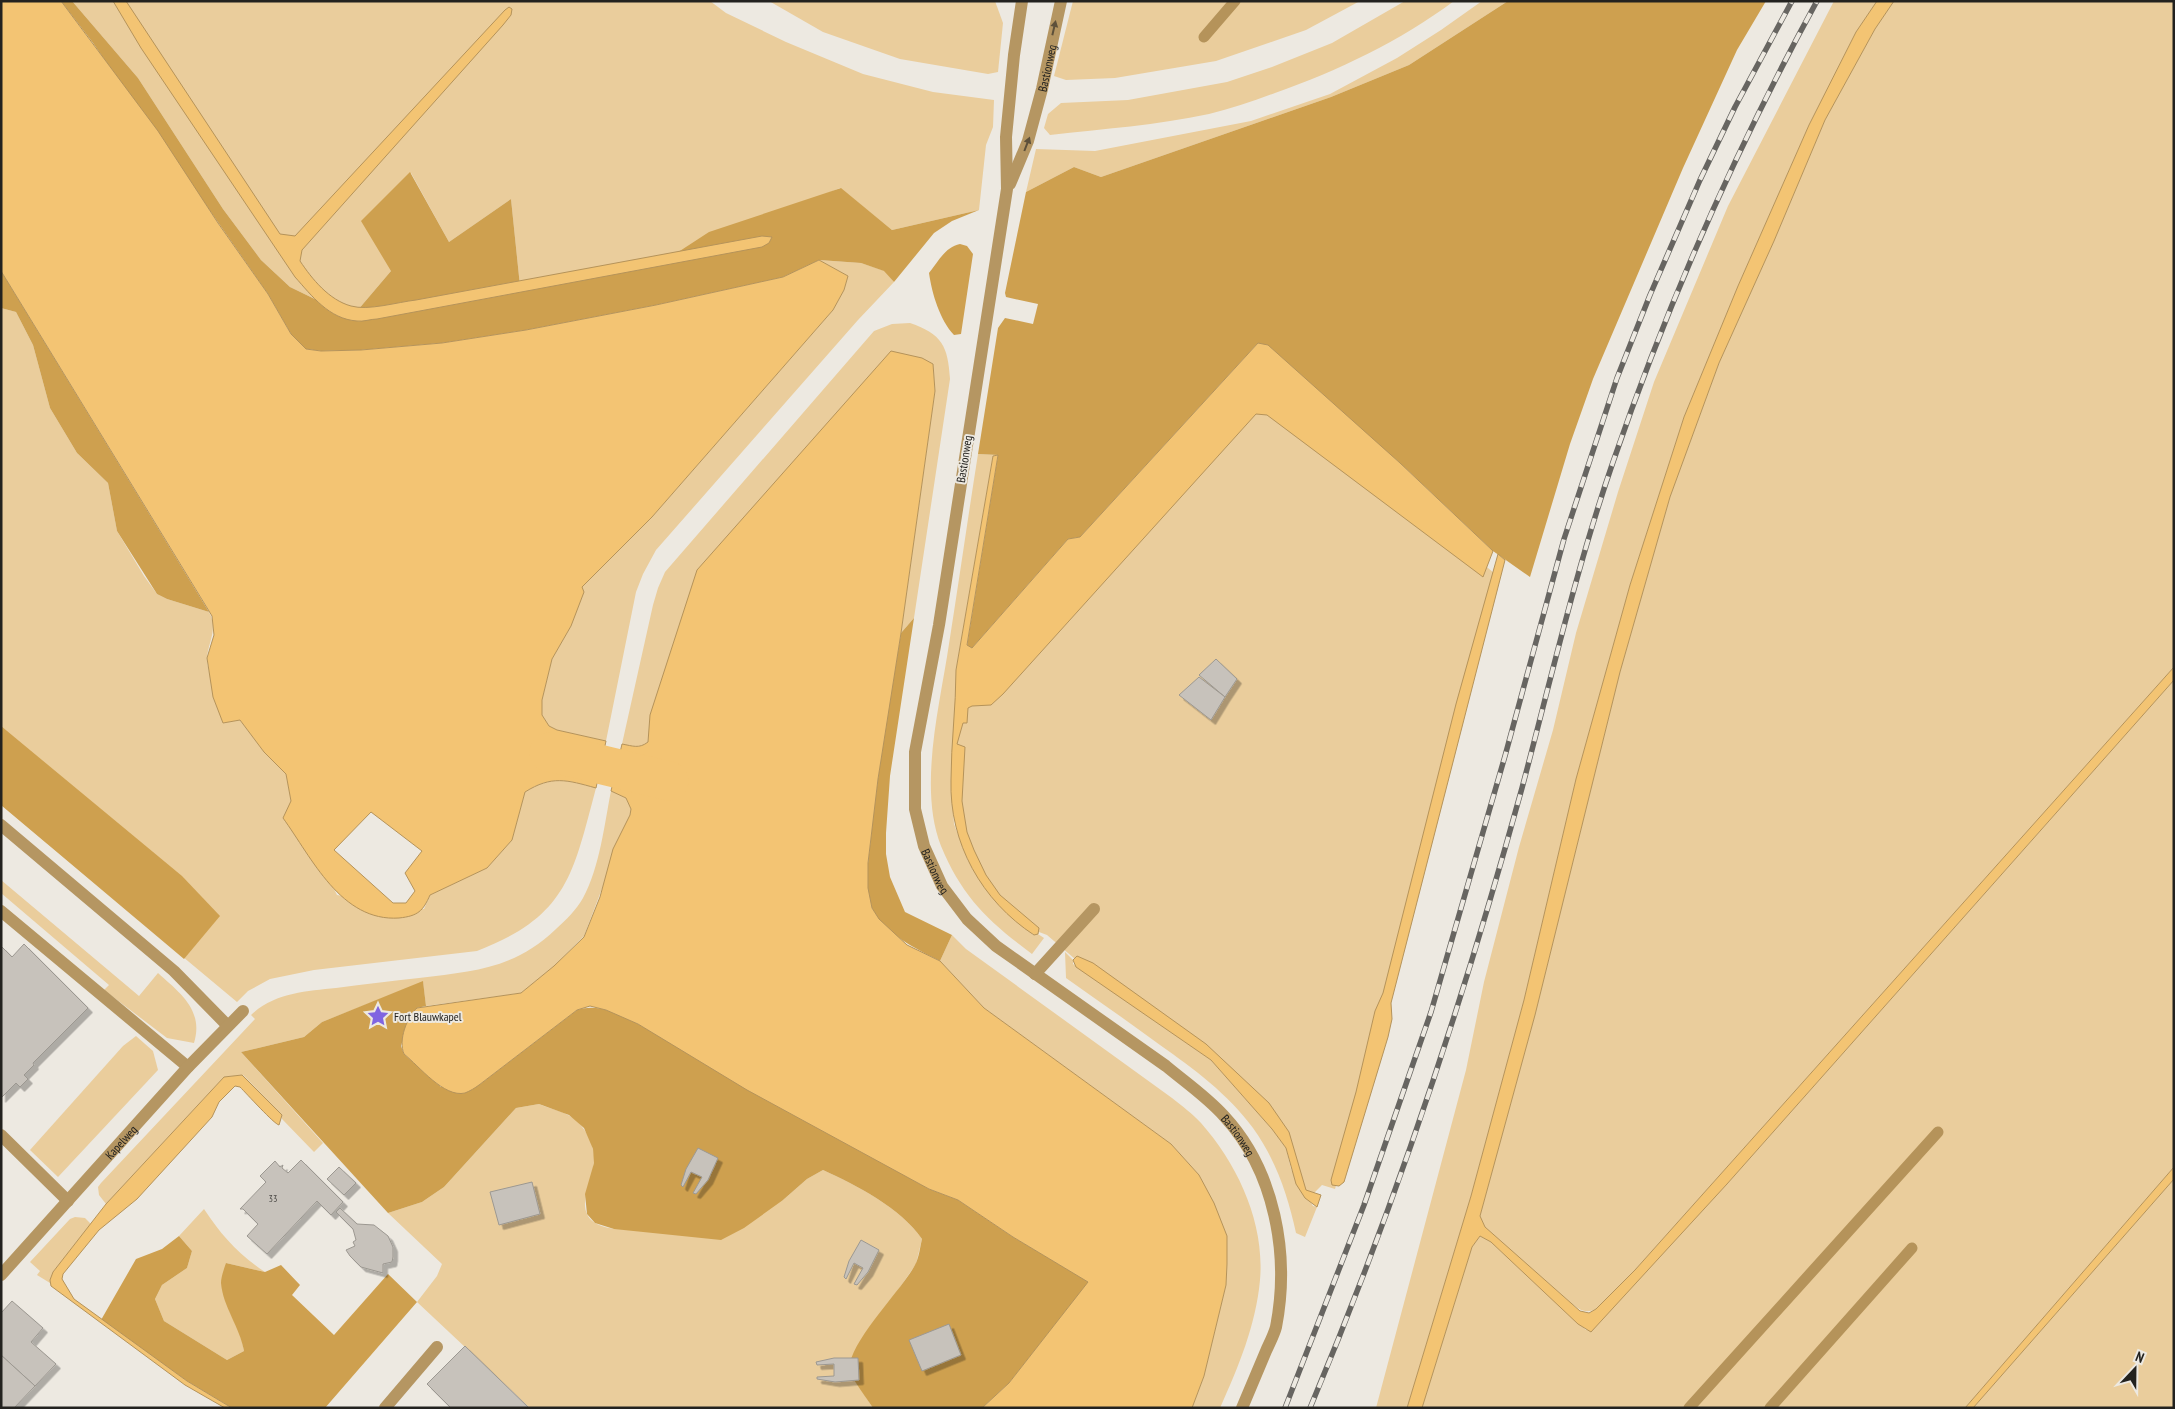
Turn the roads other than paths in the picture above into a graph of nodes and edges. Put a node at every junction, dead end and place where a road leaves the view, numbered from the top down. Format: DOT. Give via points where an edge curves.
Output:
graph roads {
  1 [pos="1022,1"];
  2 [pos="1060,1"];
  3 [pos="1007,189"];
  4 [pos="1,825"];
  5 [pos="1094,908"];
  6 [pos="1,911"];
  7 [pos="1035,974"];
  8 [pos="243,1010"];
  9 [pos="227,1026"];
  10 [pos="188,1067"];
  11 [pos="1,1135"];
  12 [pos="68,1201"];
  13 [pos="1,1276"];
  14 [pos="437,1347"];
  15 [pos="386,1408"];
  16 [pos="1242,1408"];
  1 -- 3 [label="street, Bastionweg" via="1006,138"];
  3 -- 2 [label="street, Bastionweg, one-way" via="1028,140"];
  3 -- 7 [label="street, Bastionweg" via="939,625 915,752 915,809 924,846 942,886 967,919 996,946"];
  4 -- 9 [label="street" via="174,971"];
  5 -- 7 [label="street"];
  6 -- 10 [label="street"];
  7 -- 16 [label="street, Bastionweg" via="1198,1092 1240,1134 1257,1164 1277,1222 1282,1278 1276,1329"];
  8 -- 9 [label="street, Kapelweg"];
  9 -- 10 [label="street, Kapelweg"];
  10 -- 12 [label="street, Kapelweg"];
  11 -- 12 [label="street"];
  12 -- 13 [label="street, Kapelweg"];
  14 -- 15 [label="street"];
}
